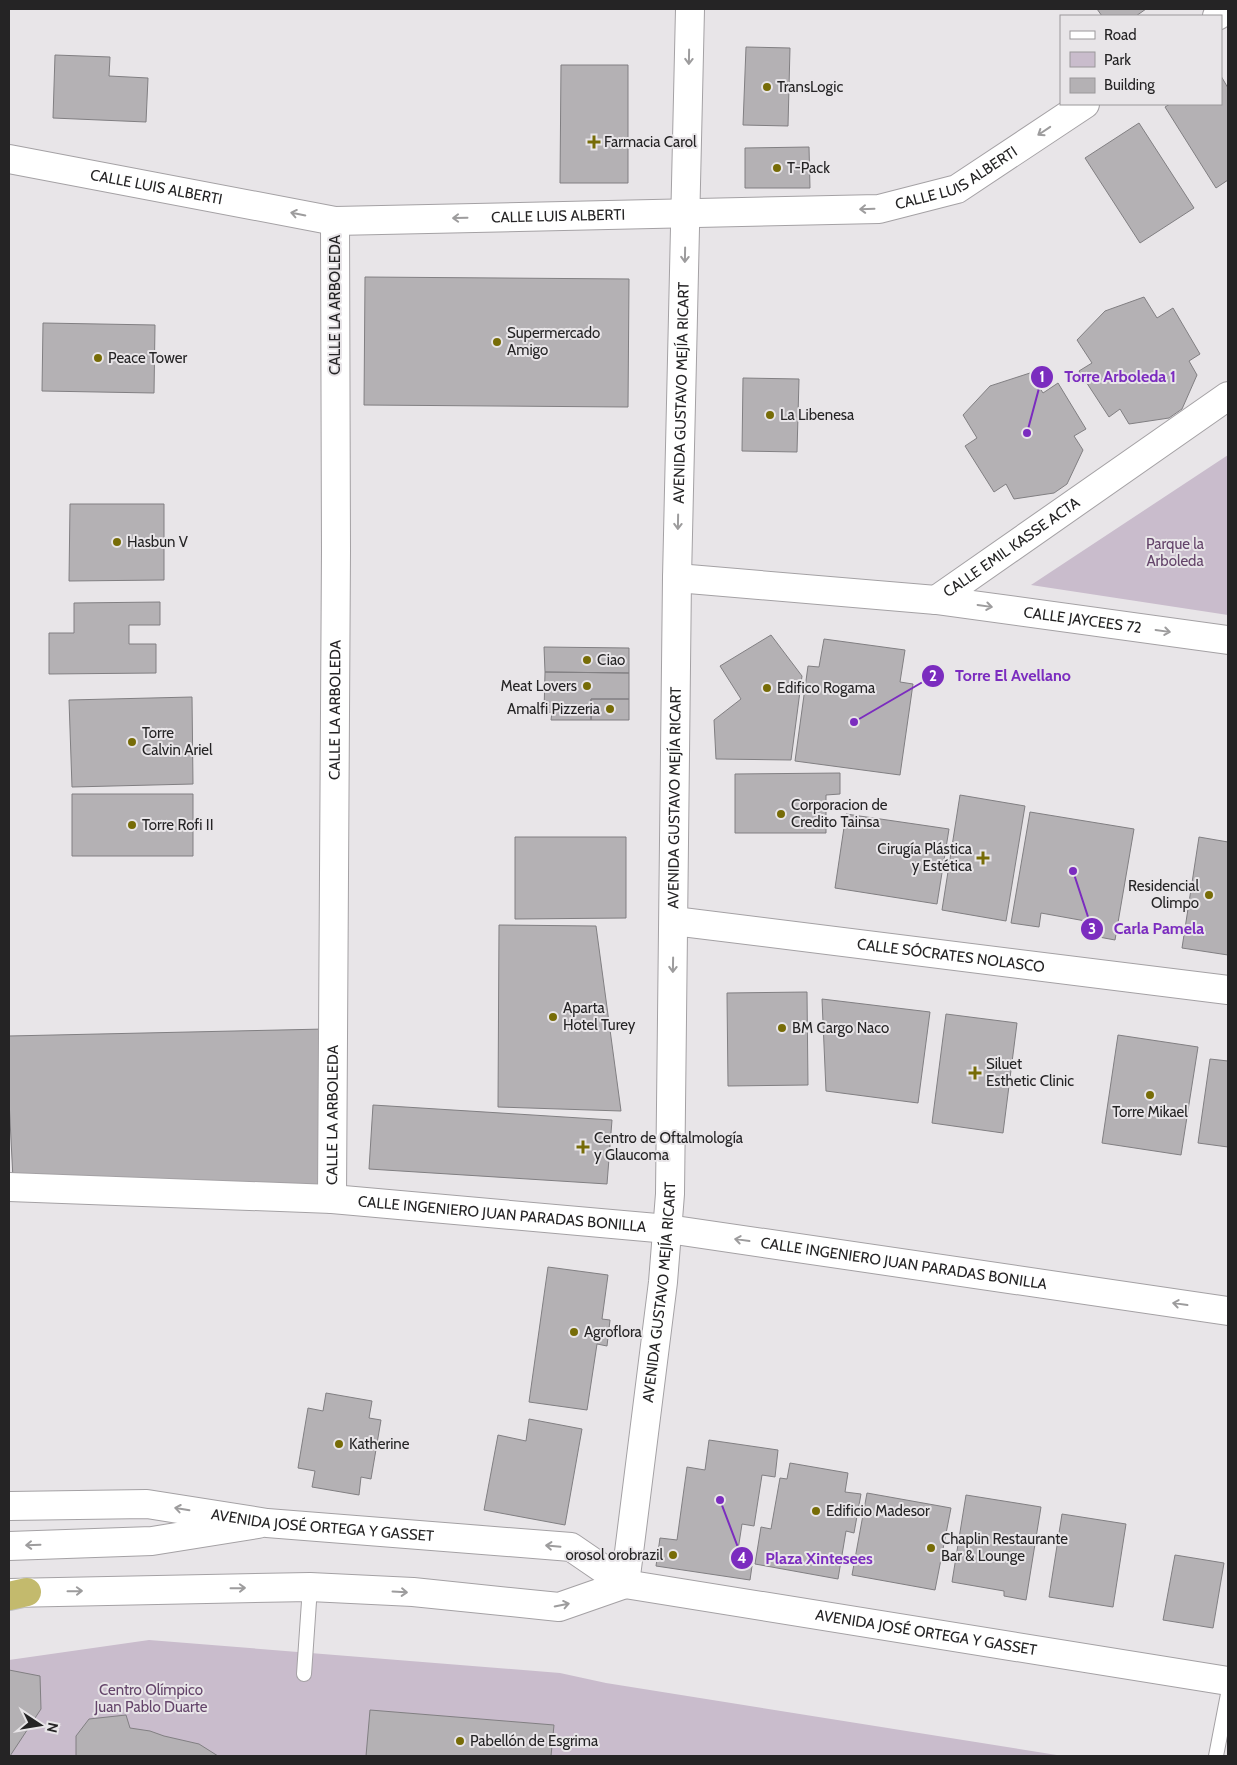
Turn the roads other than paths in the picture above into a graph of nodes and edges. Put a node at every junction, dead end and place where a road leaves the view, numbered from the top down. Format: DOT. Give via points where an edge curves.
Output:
graph roads {
  1 [pos="690,9"];
  2 [pos="1083,105"];
  3 [pos="9,159"];
  4 [pos="686,214"];
  5 [pos="335,221"];
  6 [pos="1228,396"];
  7 [pos="677,578"];
  8 [pos="936,600"];
  9 [pos="1228,640"];
  10 [pos="674,921"];
  11 [pos="1228,990"];
  12 [pos="9,1187"];
  13 [pos="332,1200"];
  14 [pos="668,1229"];
  15 [pos="1228,1311"];
  16 [pos="9,1506"];
  17 [pos="267,1523"];
  18 [pos="9,1546"];
  19 [pos="625,1584"];
  20 [pos="310,1587"];
  21 [pos="15,1594"];
  22 [pos="304,1674"];
  23 [pos="1228,1680"];
  24 [pos="1228,1694"];
  25 [pos="1216,1756"];
  1 -- 4 [label="street, AVENIDA GUSTAVO MEJÍA RICART, one-way"];
  2 -- 4 [label="street, CALLE LUIS ALBERTI, one-way" via="957,189 879,209"];
  5 -- 3 [label="street, CALLE LUIS ALBERTI, one-way"];
  4 -- 5 [label="street, CALLE LUIS ALBERTI, one-way"];
  4 -- 7 [label="street, AVENIDA GUSTAVO MEJÍA RICART, one-way"];
  5 -- 13 [label="street, CALLE LA ARBOLEDA"];
  6 -- 8 [label="street, CALLE EMIL KASSE ACTA"];
  7 -- 8 [label="street, CALLE EMIL KASSE ACTA"];
  7 -- 10 [label="street, AVENIDA GUSTAVO MEJÍA RICART"];
  8 -- 9 [label="street, CALLE JAYCEES 72, one-way"];
  10 -- 11 [label="street, CALLE SÓCRATES NOLASCO"];
  10 -- 14 [label="street, AVENIDA GUSTAVO MEJÍA RICART, one-way"];
  12 -- 13 [label="street, CALLE INGENIERO JUAN PARADAS BONILLA"];
  13 -- 14 [label="street, CALLE INGENIERO JUAN PARADAS BONILLA"];
  15 -- 14 [label="street, CALLE INGENIERO JUAN PARADAS BONILLA, one-way"];
  14 -- 19 [label="street, AVENIDA GUSTAVO MEJÍA RICART"];
  17 -- 16 [label="street, AVENIDA JOSÉ ORTEGA Y GASSET, one-way" via="147,1504"];
  17 -- 18 [label="street, one-way" via="152,1541"];
  19 -- 17 [label="street, AVENIDA JOSÉ ORTEGA Y GASSET, one-way" via="571,1547"];
  20 -- 19 [label="street, AVENIDA JOSÉ ORTEGA Y GASSET, one-way" via="413,1592 559,1607"];
  19 -- 23 [label="street, AVENIDA JOSÉ ORTEGA Y GASSET"];
  21 -- 20 [label="street, AVENIDA JOSÉ ORTEGA Y GASSET, one-way"];
  20 -- 22 [label="lane"];
  24 -- 25 [label="lane"];
}
